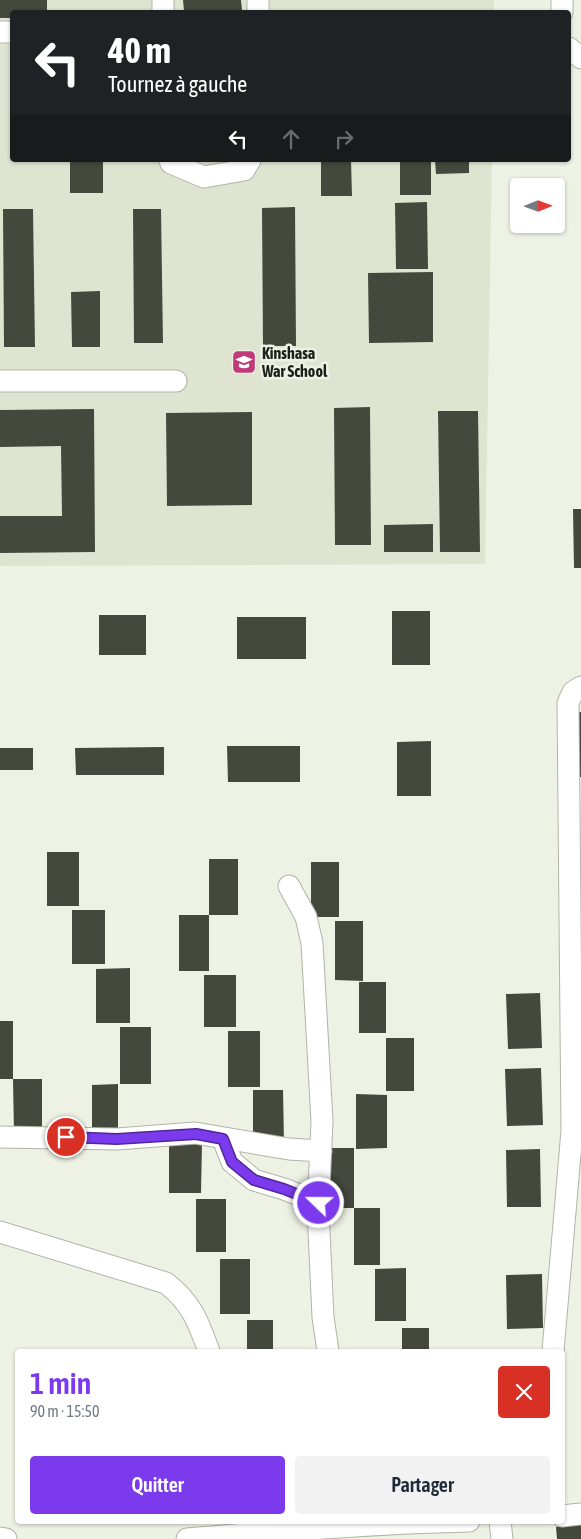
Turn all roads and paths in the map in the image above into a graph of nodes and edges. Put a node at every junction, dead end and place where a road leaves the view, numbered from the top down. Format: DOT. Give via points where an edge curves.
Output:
graph roads {
  1 [pos="571,50"];
  2 [pos="581,58"];
  3 [pos="171,162"];
  4 [pos="249,162"];
  5 [pos="0,381"];
  6 [pos="176,381"];
  7 [pos="581,687"];
  8 [pos="289,886"];
  9 [pos="0,1136"];
  10 [pos="223,1139"];
  11 [pos="321,1151"];
  12 [pos="319,1203"];
  13 [pos="0,1232"];
  14 [pos="208,1349"];
  15 [pos="328,1349"];
  16 [pos="553,1349"];
  17 [pos="581,1514"];
  18 [pos="565,1516"];
  19 [pos="388,1524"];
  20 [pos="500,1524"];
  21 [pos="309,1534"];
  22 [pos="0,1538"];
  23 [pos="5,1539"];
  24 [pos="187,1539"];
  25 [pos="502,1539"];
  1 -- 2 [label="street"];
  3 -- 4 [label="street" via="204,177 244,170"];
  5 -- 6 [label="street"];
  7 -- 16 [label="street" via="573,692 568,703 572,1131"];
  8 -- 11 [label="street" via="306,917 312,943"];
  9 -- 10 [label="street" via="117,1139 196,1134"];
  10 -- 11 [label="street"];
  10 -- 12 [label="street" via="232,1162 254,1180"];
  11 -- 12 [label="street"];
  12 -- 15 [label="street" via="323,1317"];
  13 -- 14 [label="street" via="166,1283 194,1312"];
  17 -- 18 [label="street"];
  19 -- 21 [label="street"];
  20 -- 25 [label="street"];
  21 -- 24 [label="street"];
  22 -- 23 [label="street"];
}
